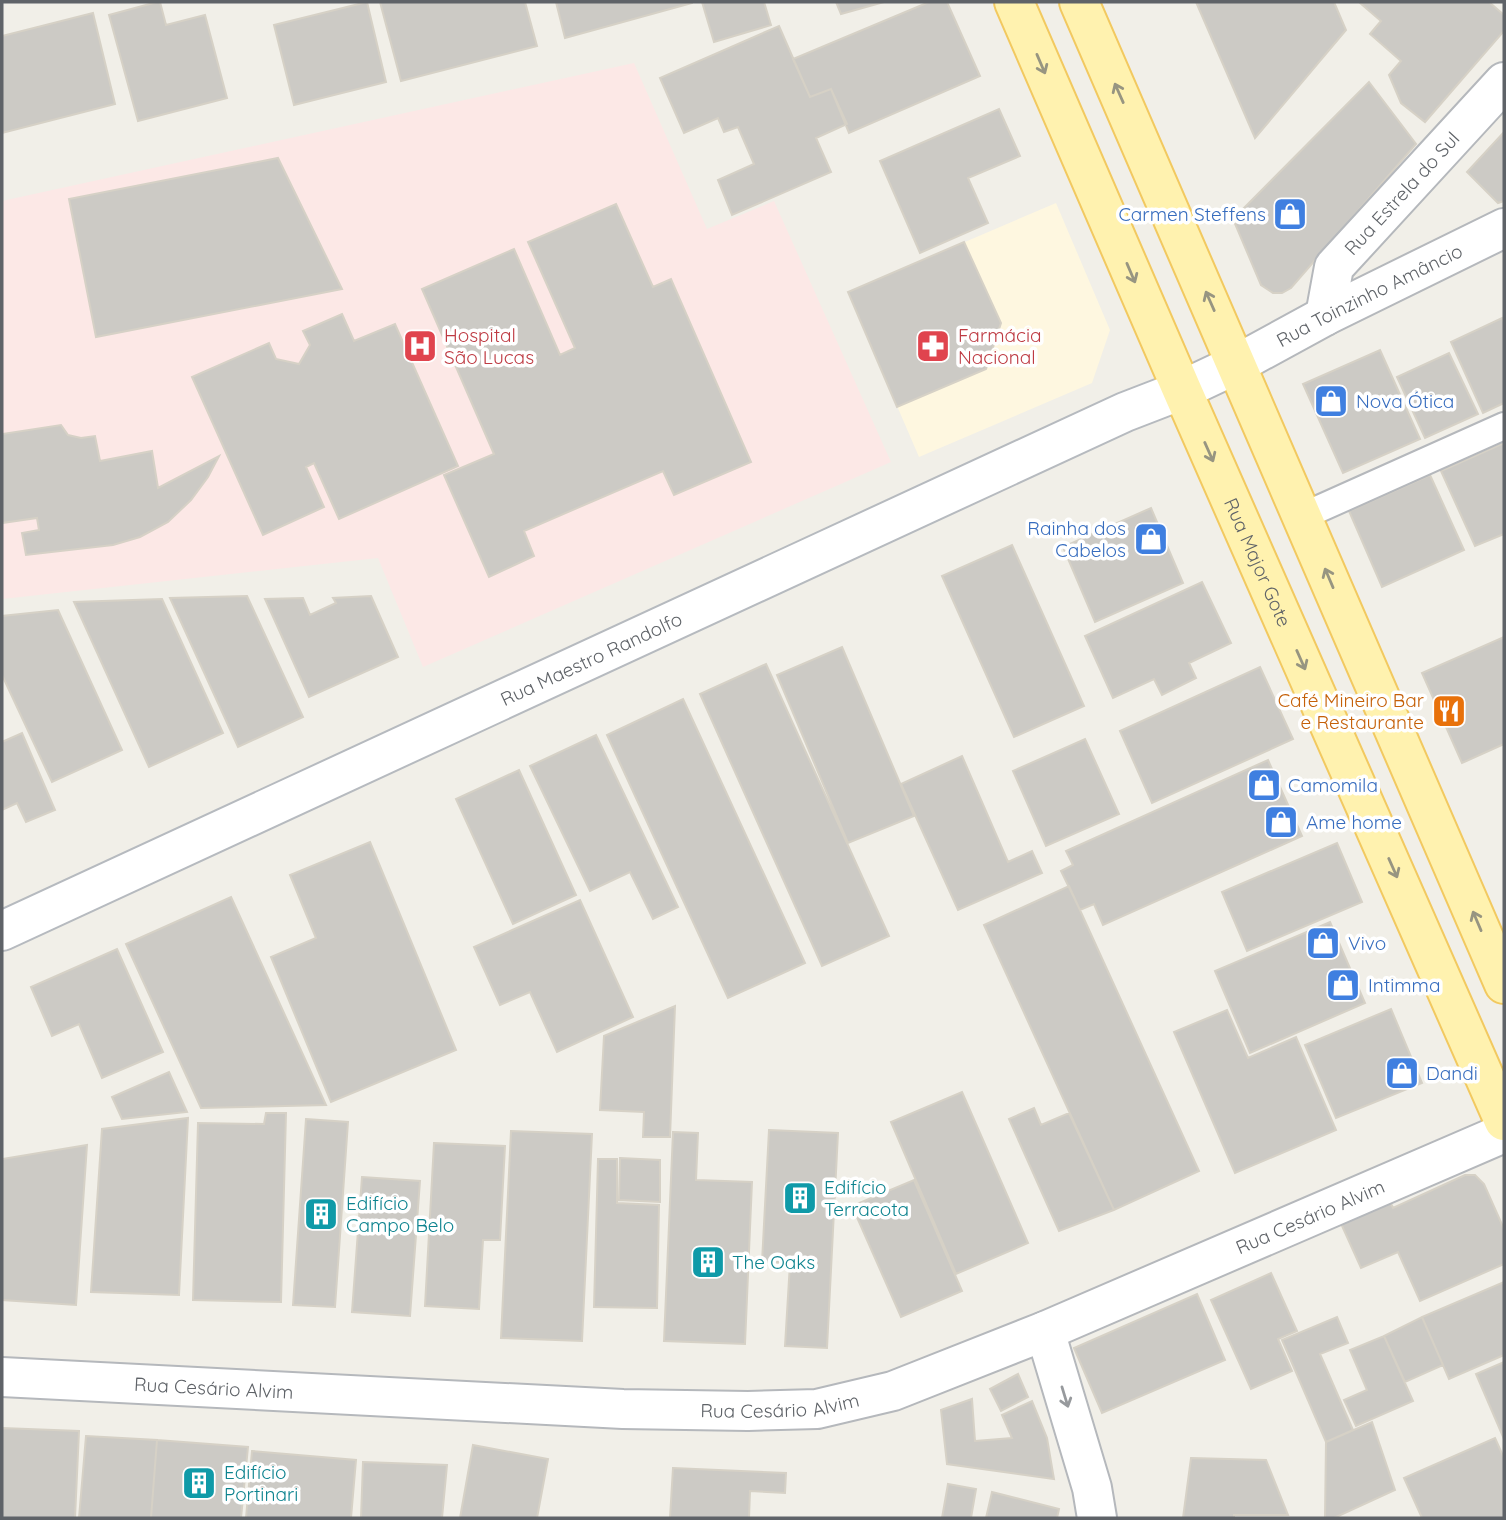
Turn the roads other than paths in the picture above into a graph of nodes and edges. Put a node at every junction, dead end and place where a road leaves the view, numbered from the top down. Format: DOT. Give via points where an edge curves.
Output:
graph roads {
  1 [pos="1014,2"];
  2 [pos="1079,2"];
  3 [pos="1504,82"];
  4 [pos="1504,228"];
  5 [pos="1325,316"];
  6 [pos="1237,364"];
  7 [pos="1182,390"];
  8 [pos="1504,426"];
  9 [pos="1303,516"];
  10 [pos="2,931"];
  11 [pos="1504,984"];
  12 [pos="1504,1121"];
  13 [pos="1504,1133"];
  14 [pos="1045,1331"];
  15 [pos="2,1377"];
  16 [pos="1097,1518"];
  1 -- 7 [label="main road, Rua Major Gote, one-way"];
  6 -- 2 [label="main road, one-way"];
  3 -- 5 [label="street, Rua Estrela do Sul" via="1334,267"];
  4 -- 5 [label="street, Rua Toinzinho Amâncio"];
  5 -- 6 [label="street, Rua Toinzinho Amâncio"];
  6 -- 7 [label="street, Rua Toinzinho Amâncio"];
  6 -- 9 [label="main road"];
  7 -- 10 [label="street, Rua Maestro Randolfo"];
  7 -- 12 [label="main road, Rua Major Gote, one-way"];
  8 -- 9 [label="lane"];
  11 -- 9 [label="main road, one-way"];
  13 -- 14 [label="street, Rua Cesário Alvim"];
  14 -- 15 [label="street, Rua Cesário Alvim" via="893,1391 817,1409 623,1409"];
  14 -- 16 [label="street, one-way"];
}
